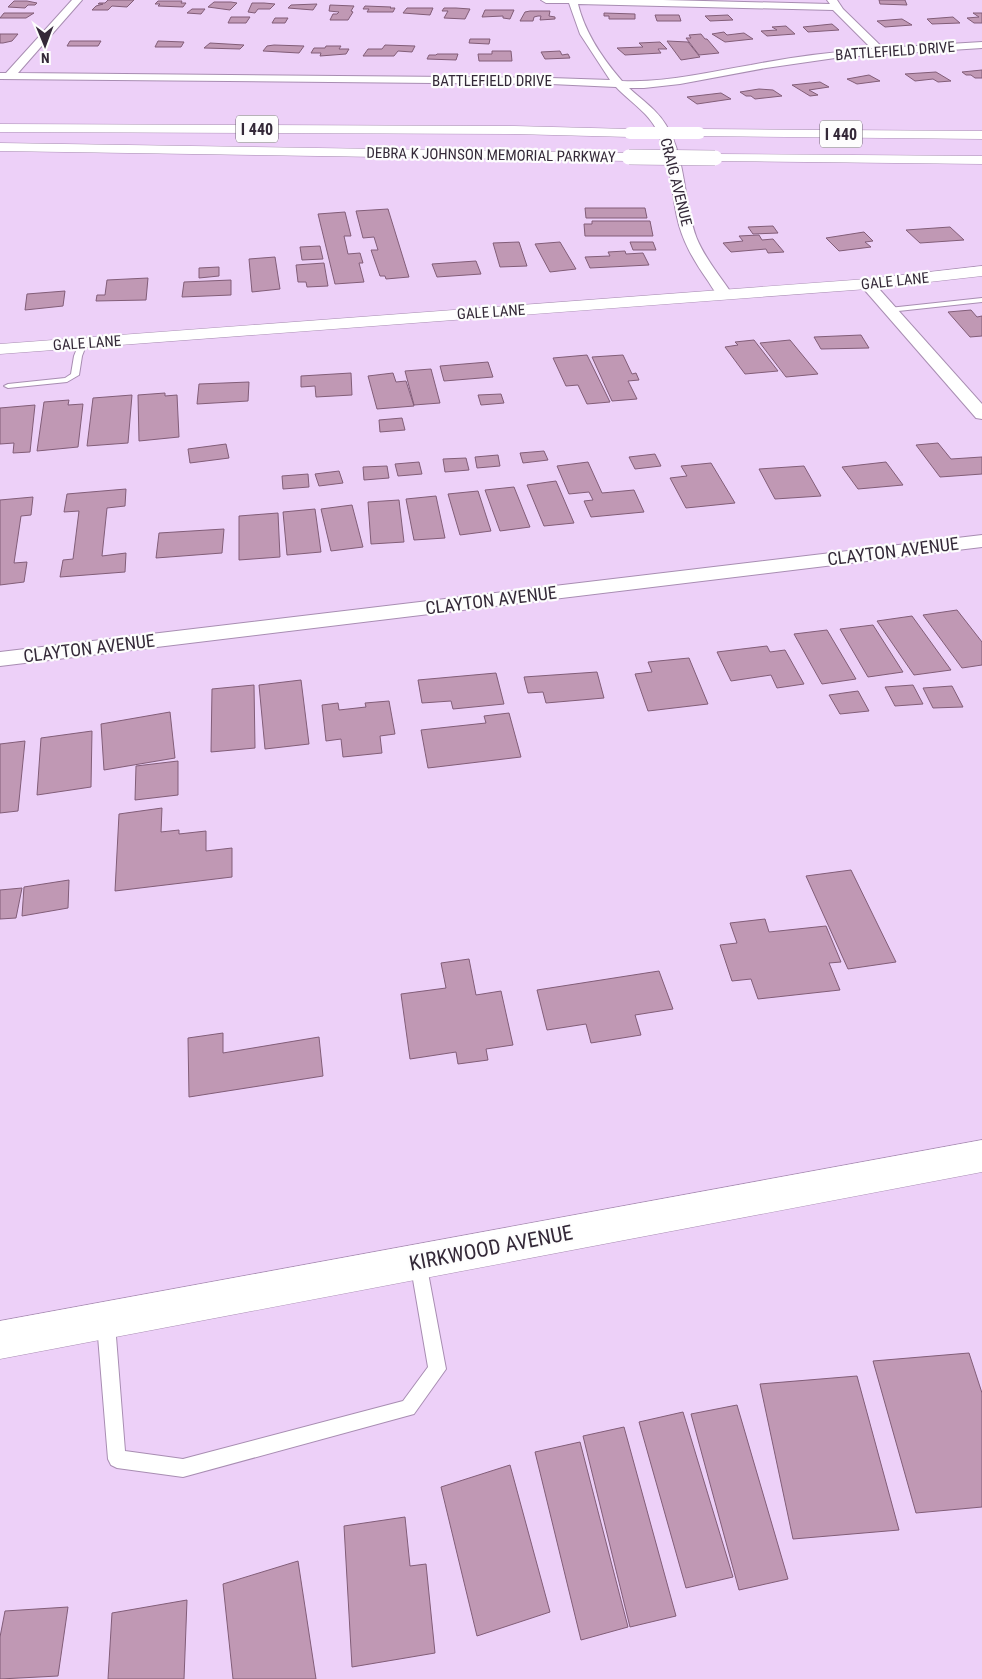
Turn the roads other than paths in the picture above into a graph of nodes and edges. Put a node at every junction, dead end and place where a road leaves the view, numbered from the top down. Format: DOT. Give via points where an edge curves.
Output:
graph roads {
  1 [pos="77,0"];
  2 [pos="546,0"];
  3 [pos="573,1"];
  4 [pos="834,4"];
  5 [pos="982,45"];
  6 [pos="879,50"];
  7 [pos="5,76"];
  8 [pos="620,85"];
  9 [pos="0,116"];
  10 [pos="0,128"];
  11 [pos="514,130"];
  12 [pos="982,135"];
  13 [pos="0,147"];
  14 [pos="299,151"];
  15 [pos="0,156"];
  16 [pos="982,160"];
  17 [pos="982,272"];
  18 [pos="867,284"];
  19 [pos="724,294"];
  20 [pos="982,300"];
  21 [pos="890,310"];
  22 [pos="83,343"];
  23 [pos="0,349"];
  24 [pos="8,386"];
  25 [pos="976,401"];
  26 [pos="982,414"];
  27 [pos="982,541"];
  28 [pos="0,658"];
  29 [pos="982,1156"];
  30 [pos="418,1262"];
  31 [pos="105,1320"];
  32 [pos="0,1340"];
  1 -- 7 [label="street"];
  2 -- 3 [label="street"];
  3 -- 4 [label="street"];
  3 -- 8 [label="street, CRAIG AVENUE" via="590,42"];
  4 -- 6 [label="street"];
  5 -- 6 [label="street, BATTLEFIELD DRIVE"];
  6 -- 8 [label="street, BATTLEFIELD DRIVE" via="802,59 669,82"];
  7 -- 8 [label="street, BATTLEFIELD DRIVE" via="551,81"];
  8 -- 19 [label="street, CRAIG AVENUE" via="651,114 668,140 691,242"];
  9 -- 11 [label="main road"];
  10 -- 11 [label="main road, DEBRA K JOHNSON MEMORIAL PARKWAY / I 440"];
  11 -- 12 [label="main road, DEBRA K JOHNSON MEMORIAL PARKWAY / I 440, bridge"];
  13 -- 14 [label="main road, DEBRA K JOHNSON MEMORIAL PARKWAY / I 440"];
  14 -- 15 [label="main road"];
  14 -- 16 [label="main road, DEBRA K JOHNSON MEMORIAL PARKWAY / I 440, bridge"];
  17 -- 18 [label="main road, GALE LANE"];
  18 -- 19 [label="main road, GALE LANE"];
  18 -- 21 [label="street"];
  19 -- 22 [label="main road, GALE LANE"];
  20 -- 21 [label="lane"];
  21 -- 25 [label="street"];
  22 -- 23 [label="main road, GALE LANE"];
  22 -- 24 [label="lane" via="75,375 67,380"];
  25 -- 26 [label="street"];
  27 -- 28 [label="street, CLAYTON AVENUE"];
  29 -- 30 [label="main road, KIRKWOOD AVENUE"];
  30 -- 31 [label="main road, KIRKWOOD AVENUE"];
  30 -- 31 [label="lane" via="437,1369 408,1408 183,1468 117,1459"];
  31 -- 32 [label="main road, KIRKWOOD AVENUE"];
}
